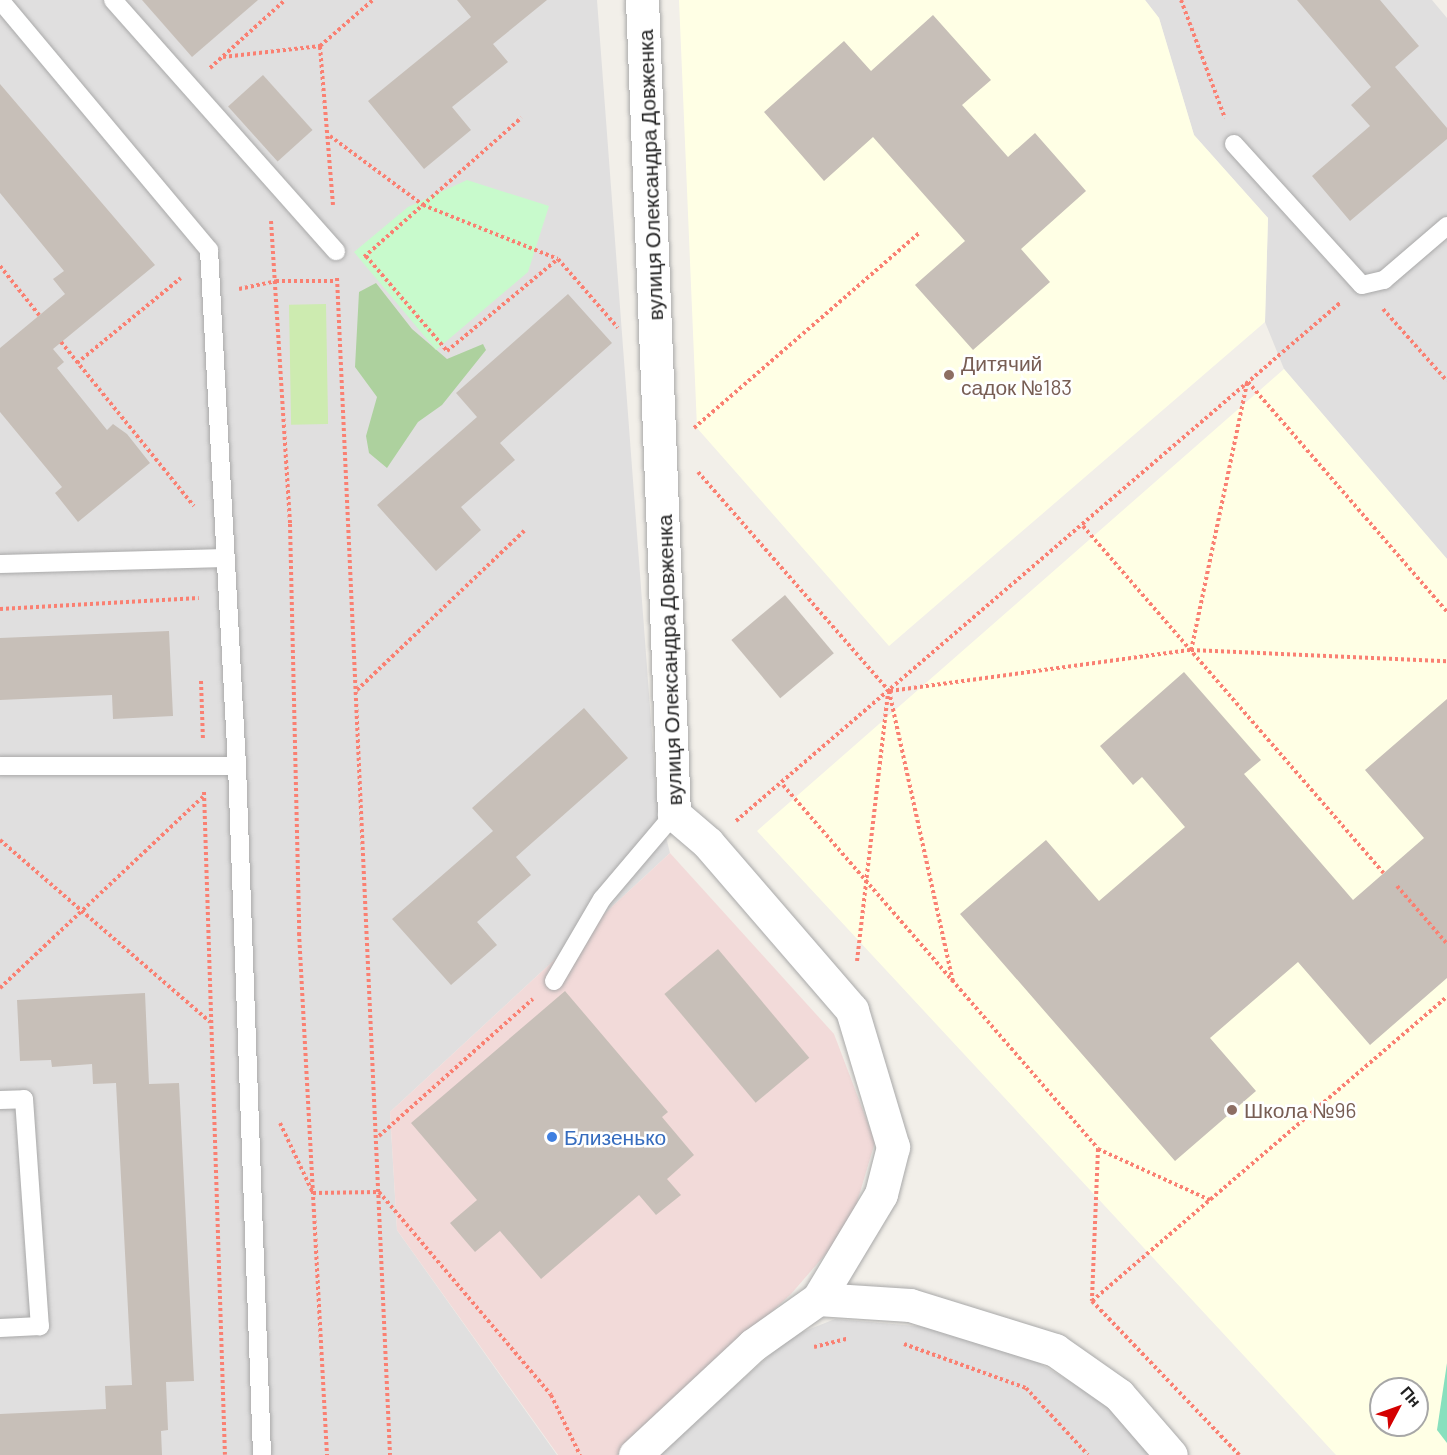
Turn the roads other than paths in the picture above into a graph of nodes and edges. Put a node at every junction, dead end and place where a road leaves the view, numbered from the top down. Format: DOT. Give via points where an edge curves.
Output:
graph roads {
  1 [pos="0,0"];
  2 [pos="113,0"];
  3 [pos="642,0"];
  4 [pos="1234,144"];
  5 [pos="1447,226"];
  6 [pos="336,251"];
  7 [pos="226,558"];
  8 [pos="0,564"];
  9 [pos="0,766"];
  10 [pos="237,766"];
  11 [pos="674,814"];
  12 [pos="554,981"];
  13 [pos="0,1100"];
  14 [pos="818,1299"];
  15 [pos="0,1328"];
  16 [pos="262,1455"];
  17 [pos="635,1455"];
  18 [pos="1171,1455"];
  1 -- 7 [label="lane" via="209,250"];
  2 -- 6 [label="lane"];
  3 -- 11 [label="street, вулиця Олександра Довженка"];
  4 -- 5 [label="lane" via="1362,285 1384,280"];
  7 -- 8 [label="lane"];
  7 -- 10 [label="lane"];
  9 -- 10 [label="lane"];
  10 -- 16 [label="lane"];
  11 -- 12 [label="lane" via="602,899"];
  11 -- 14 [label="street, вулиця Олександра Довженка" via="708,843 852,1010 893,1147 881,1194"];
  13 -- 15 [label="lane" via="24,1099 40,1326"];
  14 -- 17 [label="street, вулиця Олександра Довженка" via="753,1345"];
  14 -- 18 [label="street" via="910,1305 1055,1350 1119,1395"];
}
